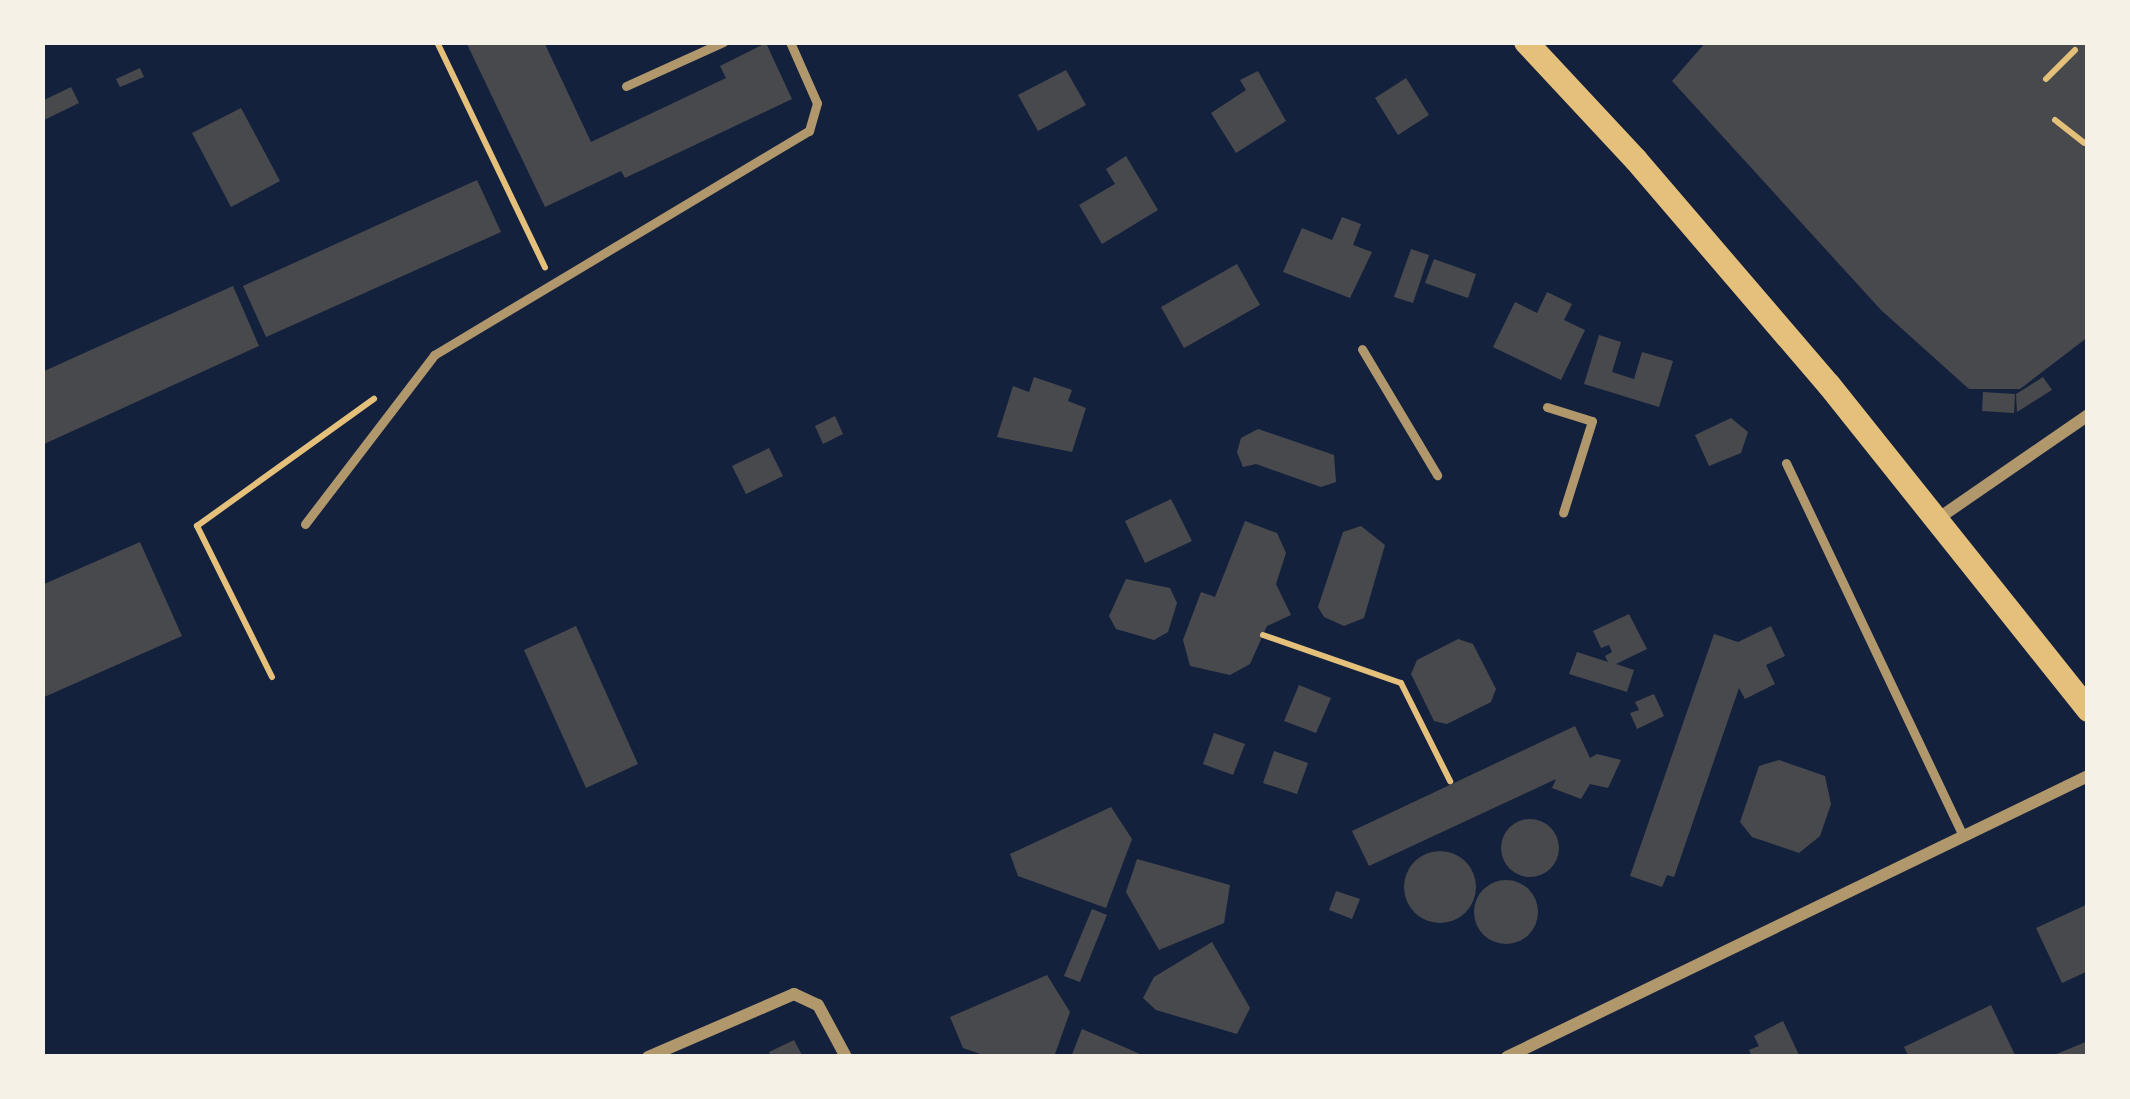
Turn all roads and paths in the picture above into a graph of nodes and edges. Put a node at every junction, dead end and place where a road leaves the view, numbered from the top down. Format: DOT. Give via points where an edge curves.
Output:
graph roads {
  1 [pos="437,42"];
  2 [pos="723,42"];
  3 [pos="790,42"];
  4 [pos="1526,42"];
  5 [pos="2075,50"];
  6 [pos="2046,79"];
  7 [pos="626,86"];
  8 [pos="2056,120"];
  9 [pos="2084,142"];
  10 [pos="552,281"];
  11 [pos="1362,349"];
  12 [pos="380,394"];
  13 [pos="1547,407"];
  14 [pos="2088,416"];
  15 [pos="1786,463"];
  16 [pos="1436,475"];
  17 [pos="1563,513"];
  18 [pos="1935,520"];
  19 [pos="305,524"];
  20 [pos="1263,634"];
  21 [pos="272,677"];
  22 [pos="2088,710"];
  23 [pos="2088,776"];
  24 [pos="1450,781"];
  25 [pos="1963,836"];
  26 [pos="648,1057"];
  27 [pos="847,1057"];
  28 [pos="1507,1057"];
  1 -- 10 [label="path"];
  2 -- 7 [label="lane"];
  3 -- 10 [label="lane" via="817,103 809,131"];
  4 -- 18 [label="main road" via="1784,333"];
  5 -- 6 [label="path"];
  8 -- 9 [label="path"];
  10 -- 19 [label="lane" via="434,355"];
  11 -- 16 [label="lane"];
  12 -- 21 [label="path" via="197,526"];
  13 -- 17 [label="lane" via="1592,421"];
  14 -- 18 [label="street"];
  15 -- 25 [label="lane"];
  18 -- 22 [label="main road"];
  20 -- 24 [label="path" via="1401,683"];
  23 -- 25 [label="street"];
  25 -- 28 [label="street"];
  26 -- 27 [label="street" via="794,994 818,1005"];
}
